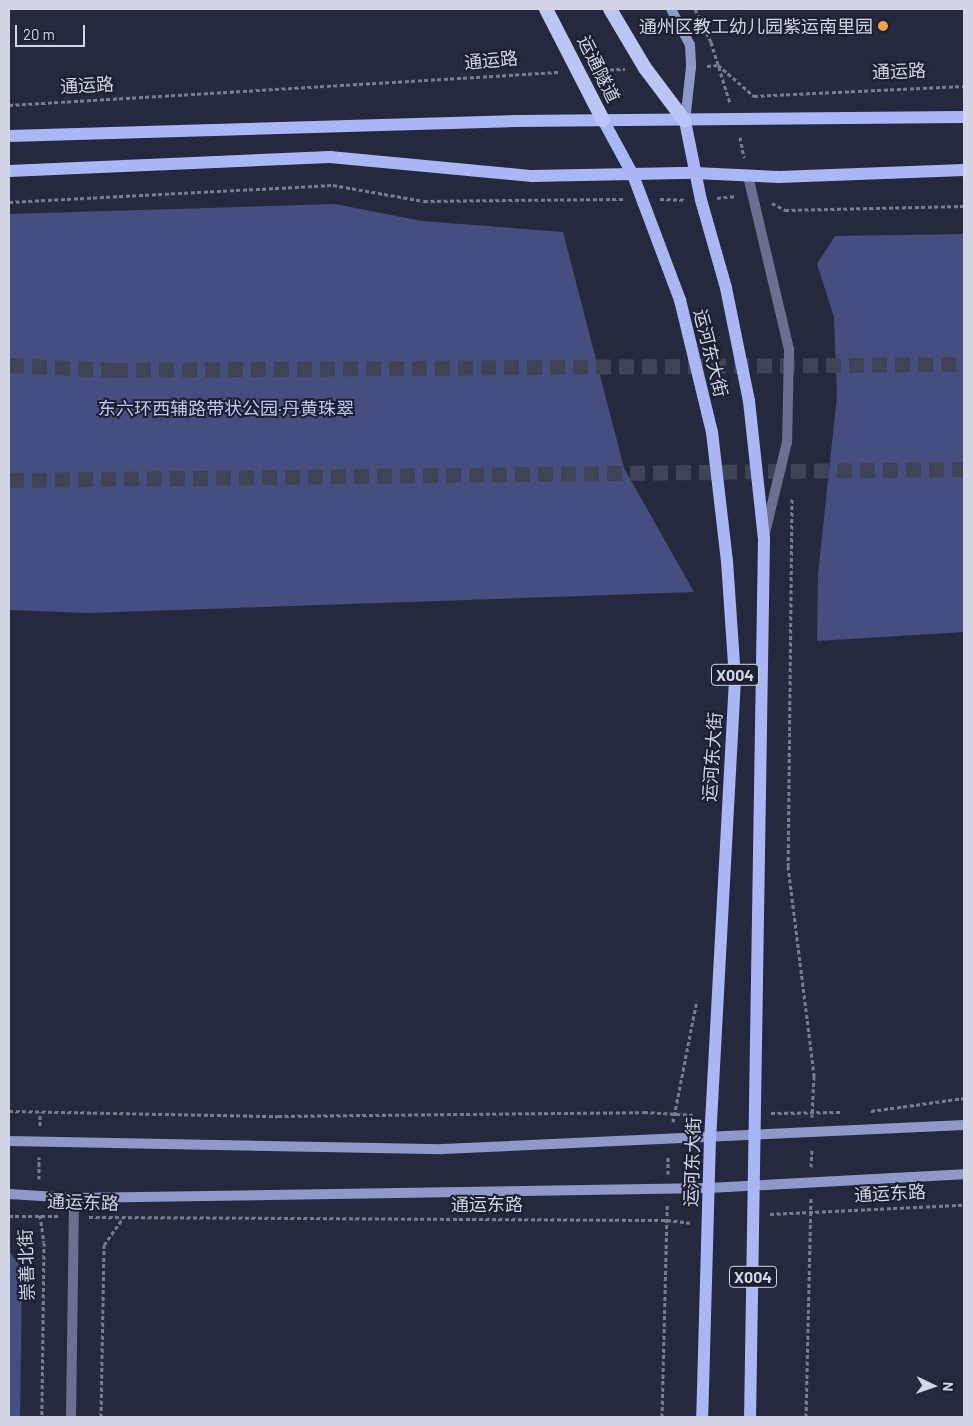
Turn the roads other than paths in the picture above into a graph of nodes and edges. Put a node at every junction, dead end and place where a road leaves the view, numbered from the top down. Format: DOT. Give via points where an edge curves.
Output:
graph roads {
  1 [pos="546,9"];
  2 [pos="610,9"];
  3 [pos="671,9"];
  4 [pos="964,117"];
  5 [pos="604,120"];
  6 [pos="685,121"];
  7 [pos="9,136"];
  8 [pos="9,170"];
  9 [pos="964,170"];
  10 [pos="695,172"];
  11 [pos="633,175"];
  12 [pos="748,176"];
  13 [pos="764,539"];
  14 [pos="964,1126"];
  15 [pos="756,1137"];
  16 [pos="710,1138"];
  17 [pos="9,1141"];
  18 [pos="964,1174"];
  19 [pos="754,1186"];
  20 [pos="709,1188"];
  21 [pos="9,1194"];
  22 [pos="74,1198"];
  23 [pos="71,1417"];
  24 [pos="702,1417"];
  25 [pos="750,1417"];
  1 -- 5 [label="highway, 运通隧道"];
  2 -- 6 [label="highway, 运通隧道" via="645,68"];
  3 -- 6 [label="main road, 运河东大街 / X004" via="690,45"];
  4 -- 6 [label="main road"];
  5 -- 6 [label="main road"];
  5 -- 7 [label="main road"];
  5 -- 11 [label="main road, 运河东大街 / X004"];
  6 -- 10 [label="main road, 运河东大街 / X004"];
  8 -- 11 [label="main road" via="330,157 532,176"];
  9 -- 12 [label="main road"];
  10 -- 11 [label="main road"];
  10 -- 12 [label="main road"];
  10 -- 13 [label="main road, 运河东大街 / X004" via="726,288 749,401"];
  11 -- 16 [label="main road, 运河东大街 / X004" via="680,300 712,432 727,571 735,679 721,885"];
  12 -- 13 [label="street, 运河东大街" via="789,350 787,442"];
  13 -- 15 [label="main road, 运河东大街 / X004"];
  14 -- 15 [label="main road"];
  15 -- 16 [label="main road"];
  15 -- 19 [label="main road, 运河东大街 / X004"];
  16 -- 17 [label="main road" via="443,1150"];
  16 -- 20 [label="main road, 运河东大街 / X004"];
  18 -- 19 [label="main road, 通运东路"];
  19 -- 20 [label="main road, 通运东路"];
  19 -- 25 [label="main road, 运河东大街 / X004"];
  20 -- 22 [label="main road, 通运东路"];
  20 -- 24 [label="main road, 运河东大街 / X004"];
  21 -- 22 [label="main road, 通运东路"];
  22 -- 23 [label="street"];
}
